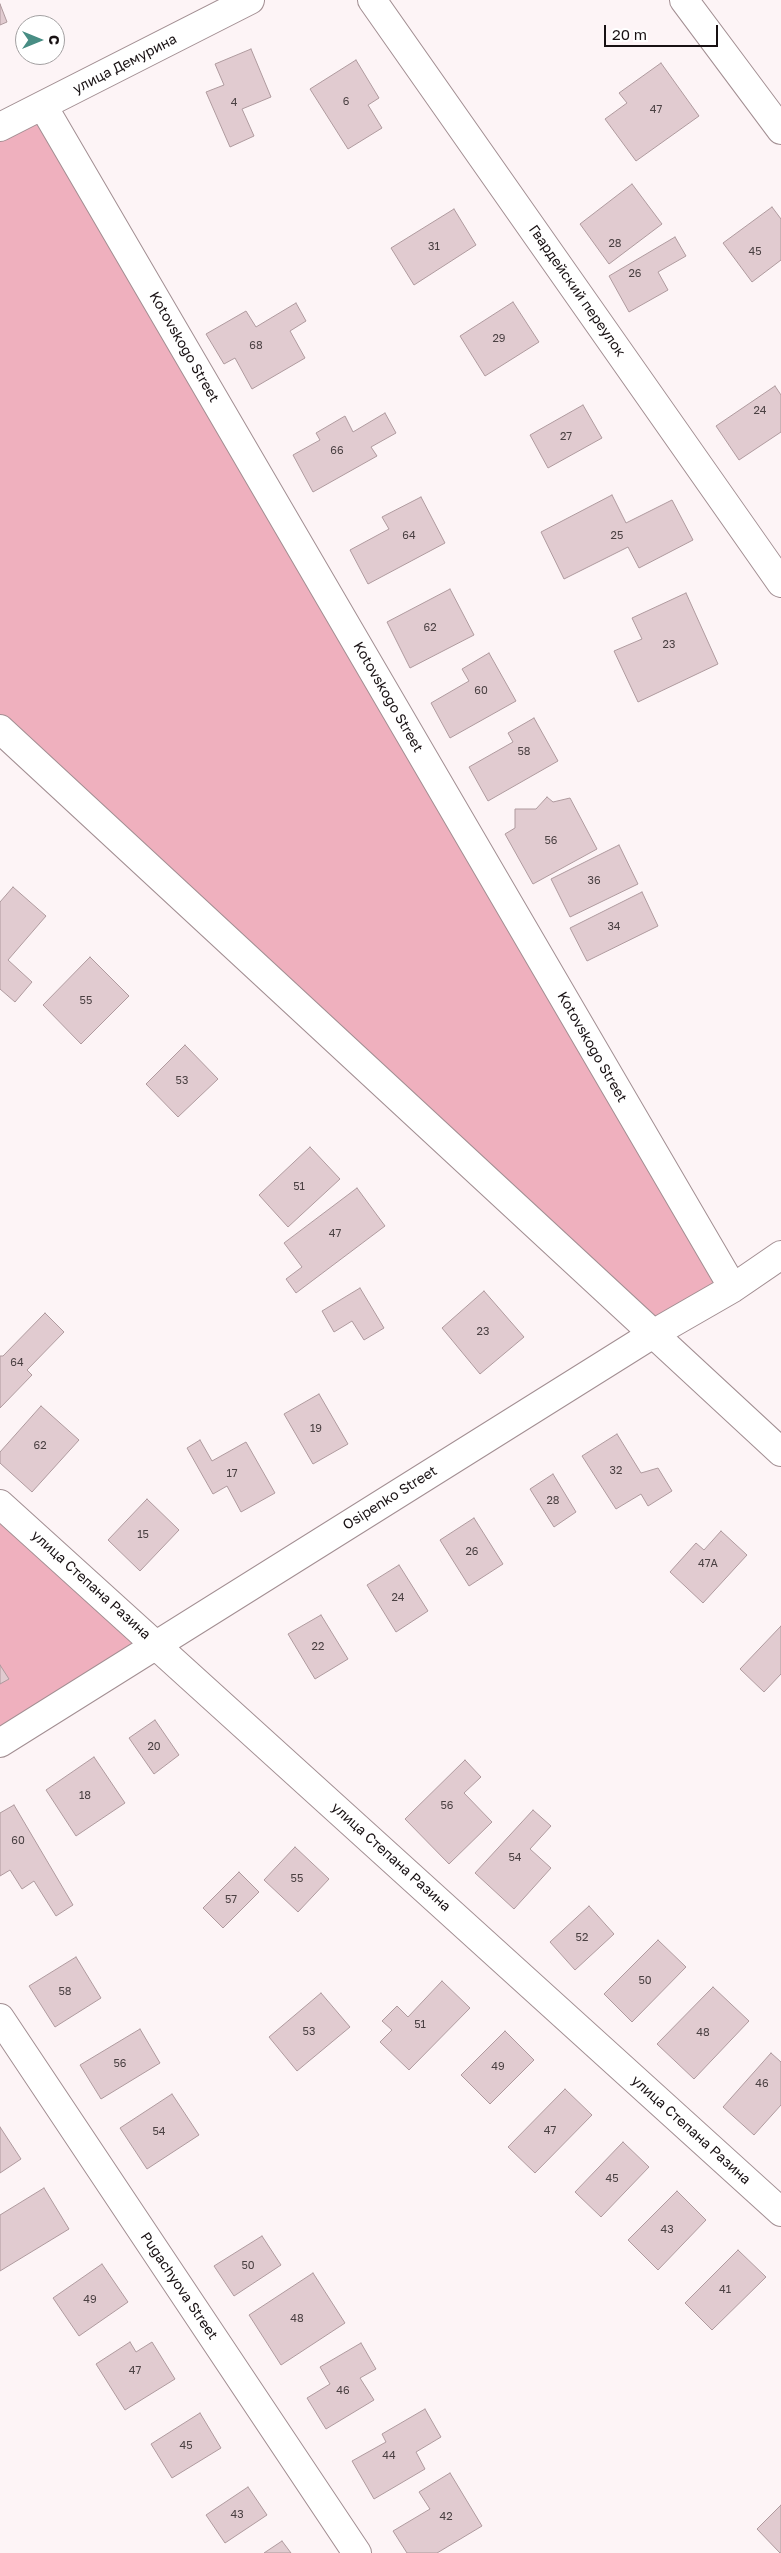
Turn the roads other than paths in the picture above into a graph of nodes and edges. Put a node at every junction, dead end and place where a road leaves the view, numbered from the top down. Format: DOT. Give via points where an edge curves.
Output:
graph roads {
  1 [pos="250,0"];
  2 [pos="372,0"];
  3 [pos="684,0"];
  4 [pos="43,106"];
  5 [pos="0,127"];
  6 [pos="781,130"];
  7 [pos="781,583"];
  8 [pos="0,729"];
  9 [pos="781,1255"];
  10 [pos="733,1288"];
  11 [pos="653,1334"];
  12 [pos="781,1452"];
  13 [pos="0,1504"];
  14 [pos="156,1644"];
  15 [pos="0,1743"];
  16 [pos="0,2018"];
  17 [pos="781,2212"];
  18 [pos="357,2553"];
  1 -- 4 [label="street, улица Демурина"];
  2 -- 7 [label="street, Гвардейский переулок"];
  3 -- 6 [label="street"];
  4 -- 5 [label="street, улица Демурина"];
  4 -- 10 [label="street, Kotovskogo Street"];
  8 -- 11 [label="street"];
  9 -- 10 [label="street, Osipenko Street"];
  10 -- 11 [label="street, Osipenko Street"];
  11 -- 12 [label="street"];
  11 -- 14 [label="street, Osipenko Street"];
  13 -- 14 [label="street, улица Степана Разина"];
  14 -- 15 [label="street, Osipenko Street"];
  14 -- 17 [label="street, улица Степана Разина"];
  16 -- 18 [label="street, Pugachyova Street"];
}
